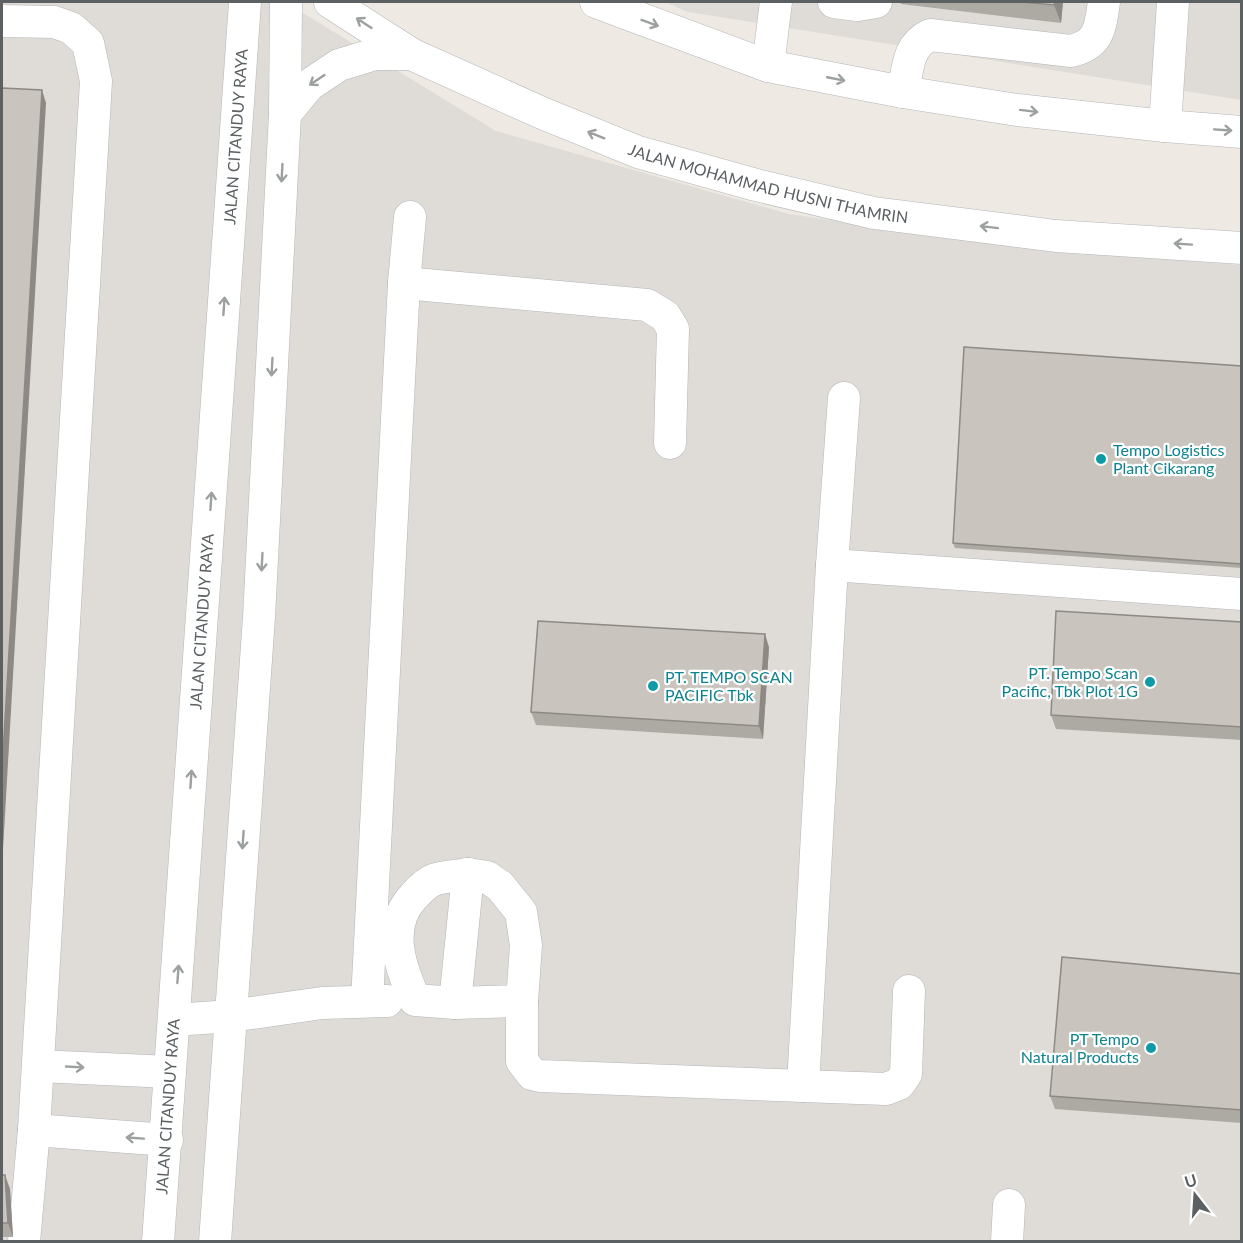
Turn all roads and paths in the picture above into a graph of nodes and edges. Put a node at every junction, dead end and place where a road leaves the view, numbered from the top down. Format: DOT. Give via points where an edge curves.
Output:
graph roads {
  1 [pos="245,2"];
  2 [pos="286,2"];
  3 [pos="330,2"];
  4 [pos="596,2"];
  5 [pos="776,2"];
  6 [pos="834,2"];
  7 [pos="876,2"];
  8 [pos="1104,2"];
  9 [pos="1173,2"];
  10 [pos="2,21"];
  11 [pos="411,54"];
  12 [pos="768,66"];
  13 [pos="903,92"];
  14 [pos="285,114"];
  15 [pos="1165,126"];
  16 [pos="1242,132"];
  17 [pos="410,217"];
  18 [pos="1242,248"];
  19 [pos="404,283"];
  20 [pos="844,398"];
  21 [pos="670,443"];
  22 [pos="832,565"];
  23 [pos="1242,594"];
  24 [pos="468,874"];
  25 [pos="909,991"];
  26 [pos="415,1000"];
  27 [pos="366,1001"];
  28 [pos="522,1001"];
  29 [pos="455,1003"];
  30 [pos="231,1016"];
  31 [pos="174,1020"];
  32 [pos="38,1066"];
  33 [pos="170,1072"];
  34 [pos="803,1086"];
  35 [pos="34,1131"];
  36 [pos="167,1140"];
  37 [pos="1009,1205"];
  38 [pos="24,1242"];
  39 [pos="158,1242"];
  40 [pos="215,1242"];
  41 [pos="1007,1242"];
  31 -- 1 [label="street, JALAN CITANDUY RAYA, one-way"];
  2 -- 14 [label="street"];
  11 -- 3 [label="street, JALAN MOHAMMAD HUSNI THAMRIN, one-way"];
  4 -- 12 [label="street, one-way"];
  5 -- 12 [label="street"];
  6 -- 7 [label="street"];
  8 -- 13 [label="street" via="1095,38 1071,51 930,35 916,44"];
  9 -- 15 [label="street"];
  10 -- 32 [label="street" via="54,22 71,28 88,42 96,81"];
  11 -- 14 [label="street, one-way" via="375,54 339,65 309,85"];
  18 -- 11 [label="street, JALAN MOHAMMAD HUSNI THAMRIN, one-way" via="1056,236 874,213 638,152"];
  12 -- 13 [label="street, one-way"];
  13 -- 15 [label="street, one-way" via="1017,110"];
  14 -- 30 [label="street, one-way" via="259,617"];
  15 -- 16 [label="street, one-way"];
  17 -- 19 [label="street"];
  19 -- 21 [label="street" via="647,305 666,316 673,329"];
  19 -- 27 [label="street"];
  20 -- 22 [label="street"];
  22 -- 23 [label="street"];
  22 -- 34 [label="street"];
  24 -- 26 [label="street" via="435,879 421,888 402,914 397,951"];
  24 -- 28 [label="street" via="487,877 500,886 521,912 526,945"];
  24 -- 29 [label="street"];
  25 -- 34 [label="street" via="906,1074 899,1084 886,1089"];
  26 -- 27 [label="street"];
  26 -- 29 [label="street"];
  27 -- 30 [label="street"];
  28 -- 29 [label="street"];
  28 -- 34 [label="street" via="522,1060 532,1074"];
  30 -- 31 [label="street"];
  30 -- 40 [label="street"];
  31 -- 33 [label="street, JALAN CITANDUY RAYA"];
  32 -- 33 [label="street, one-way"];
  32 -- 35 [label="street"];
  33 -- 36 [label="street, JALAN CITANDUY RAYA"];
  36 -- 35 [label="street, one-way"];
  35 -- 38 [label="street"];
  36 -- 39 [label="street, JALAN CITANDUY RAYA"];
  37 -- 41 [label="street"];
}
